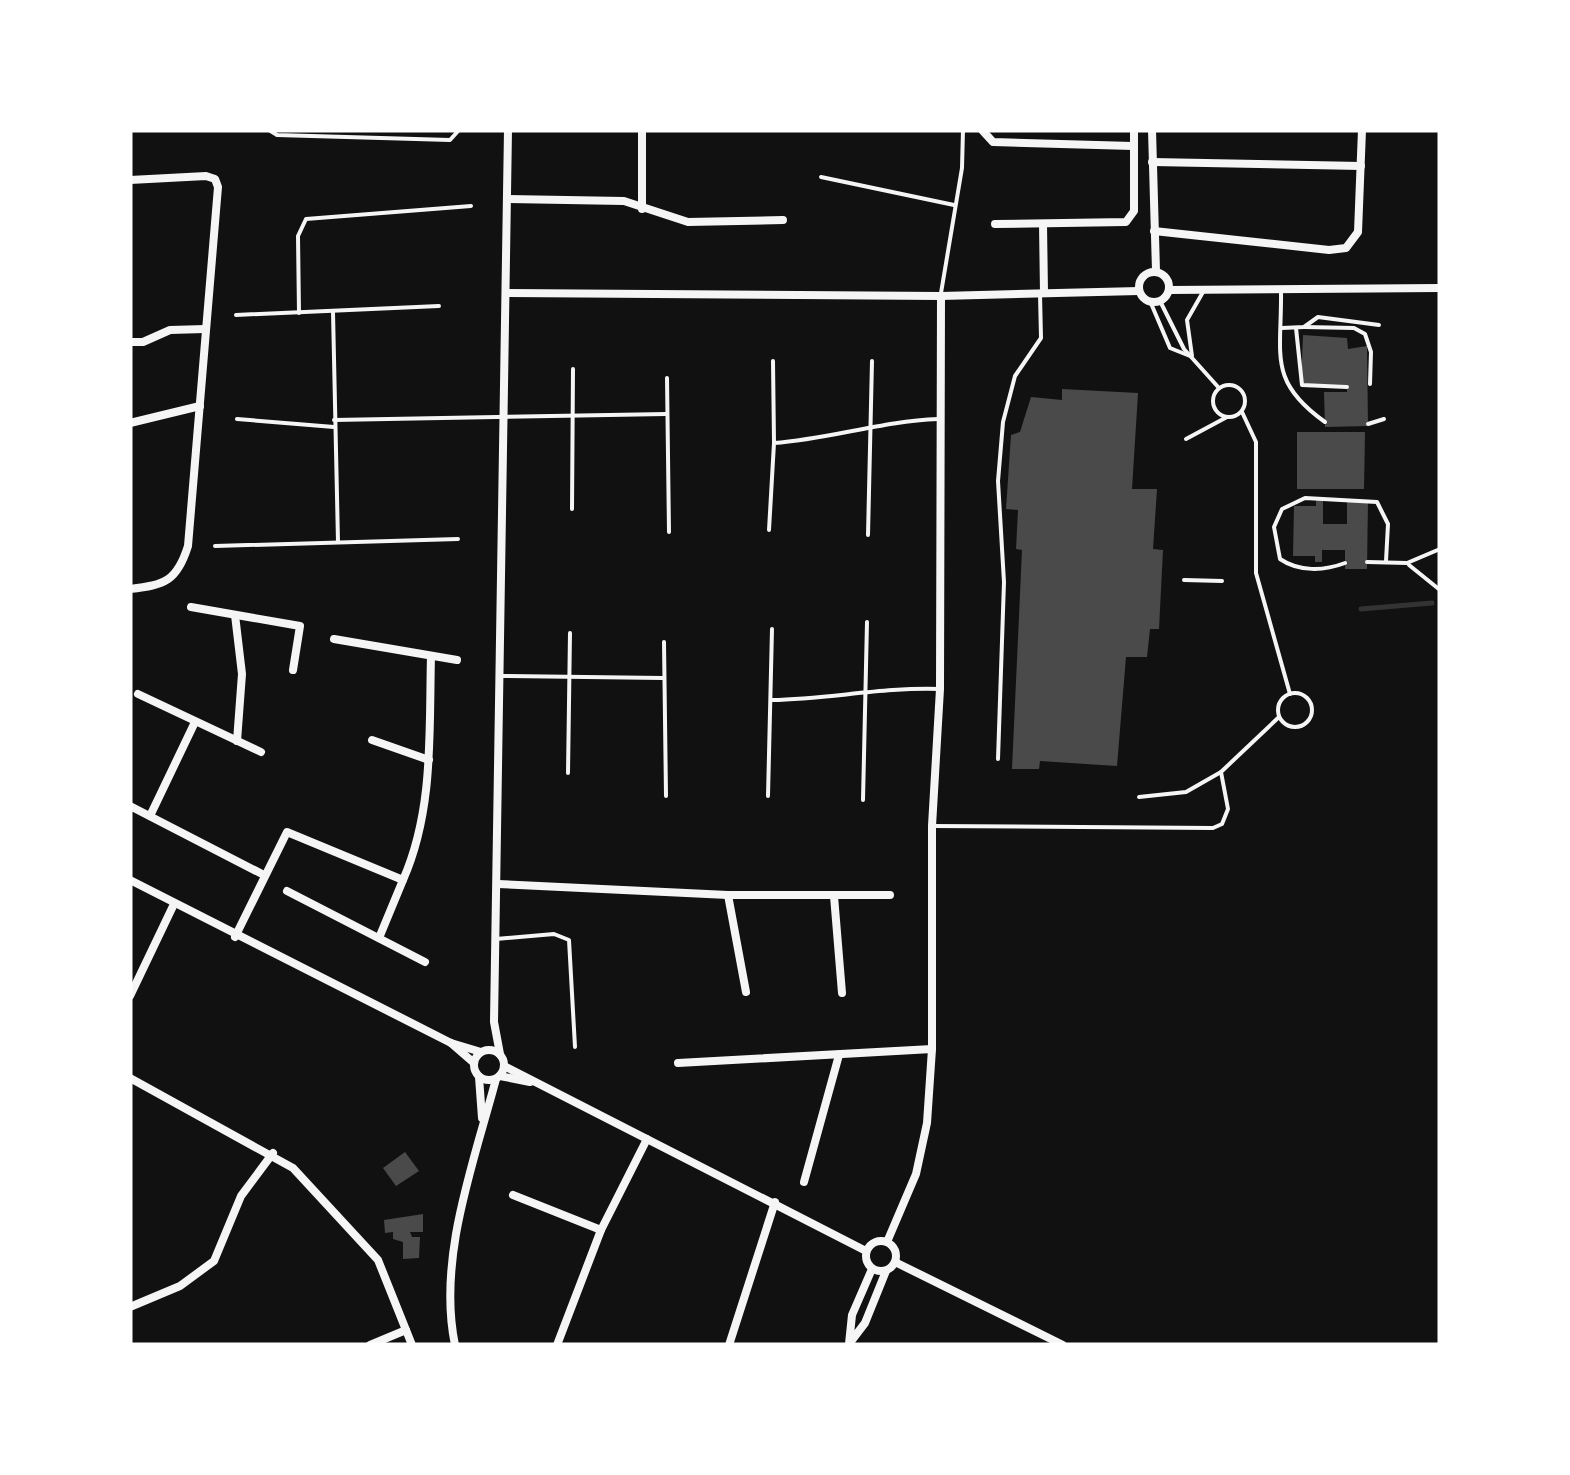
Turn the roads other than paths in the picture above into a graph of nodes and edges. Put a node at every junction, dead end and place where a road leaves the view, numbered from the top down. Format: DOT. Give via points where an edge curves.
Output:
graph roads {
  1 [pos="269,130"];
  2 [pos="459,130"];
  3 [pos="508,130"];
  4 [pos="642,130"];
  5 [pos="963,130"];
  6 [pos="982,130"];
  7 [pos="1134,130"];
  8 [pos="1152,130"];
  9 [pos="1362,130"];
  10 [pos="1133,146"];
  11 [pos="1152,162"];
  12 [pos="1361,166"];
  13 [pos="821,177"];
  14 [pos="130,180"];
  15 [pos="508,199"];
  16 [pos="471,206"];
  17 [pos="956,206"];
  18 [pos="642,209"];
  19 [pos="783,220"];
  20 [pos="994,224"];
  21 [pos="1043,224"];
  22 [pos="1154,235"];
  23 [pos="1156,271"];
  24 [pos="1280,286"];
  25 [pos="1207,288"];
  26 [pos="1440,288"];
  27 [pos="1169,290"];
  28 [pos="1139,291"];
  29 [pos="1042,293"];
  30 [pos="507,294"];
  31 [pos="941,296"];
  32 [pos="1155,301"];
  33 [pos="440,306"];
  34 [pos="333,312"];
  35 [pos="299,313"];
  36 [pos="236,315"];
  37 [pos="1379,325"];
  38 [pos="205,328"];
  39 [pos="1282,328"];
  40 [pos="1296,328"];
  41 [pos="1304,328"];
  42 [pos="130,342"];
  43 [pos="1191,357"];
  44 [pos="774,361"];
  45 [pos="872,361"];
  46 [pos="573,369"];
  47 [pos="667,378"];
  48 [pos="1370,384"];
  49 [pos="1347,387"];
  50 [pos="1219,388"];
  51 [pos="200,406"];
  52 [pos="1242,412"];
  53 [pos="572,413"];
  54 [pos="506,414"];
  55 [pos="666,414"];
  56 [pos="1226,417"];
  57 [pos="236,419"];
  58 [pos="1384,419"];
  59 [pos="938,420"];
  60 [pos="1325,422"];
  61 [pos="130,423"];
  62 [pos="334,423"];
  63 [pos="1368,424"];
  64 [pos="870,427"];
  65 [pos="1186,439"];
  66 [pos="774,443"];
  67 [pos="572,509"];
  68 [pos="770,530"];
  69 [pos="669,532"];
  70 [pos="868,535"];
  71 [pos="458,539"];
  72 [pos="338,543"];
  73 [pos="216,546"];
  74 [pos="1440,549"];
  75 [pos="1386,561"];
  76 [pos="1367,562"];
  77 [pos="1345,563"];
  78 [pos="1407,564"];
  79 [pos="1184,580"];
  80 [pos="1222,582"];
  81 [pos="130,589"];
  82 [pos="1440,590"];
  83 [pos="191,607"];
  84 [pos="235,615"];
  85 [pos="866,622"];
  86 [pos="772,629"];
  87 [pos="570,633"];
  88 [pos="334,639"];
  89 [pos="664,642"];
  90 [pos="432,656"];
  91 [pos="457,660"];
  92 [pos="293,670"];
  93 [pos="502,676"];
  94 [pos="568,677"];
  95 [pos="663,678"];
  96 [pos="940,689"];
  97 [pos="864,692"];
  98 [pos="138,694"];
  99 [pos="1290,694"];
  100 [pos="772,700"];
  101 [pos="1279,717"];
  102 [pos="195,722"];
  103 [pos="372,740"];
  104 [pos="237,741"];
  105 [pos="261,752"];
  106 [pos="998,758"];
  107 [pos="429,760"];
  108 [pos="1221,772"];
  109 [pos="568,773"];
  110 [pos="666,796"];
  111 [pos="768,796"];
  112 [pos="1139,797"];
  113 [pos="863,800"];
  114 [pos="130,806"];
  115 [pos="150,816"];
  116 [pos="932,826"];
  117 [pos="264,875"];
  118 [pos="130,880"];
  119 [pos="403,880"];
  120 [pos="498,884"];
  121 [pos="287,891"];
  122 [pos="890,894"];
  123 [pos="728,895"];
  124 [pos="834,896"];
  125 [pos="174,904"];
  126 [pos="235,937"];
  127 [pos="379,938"];
  128 [pos="496,939"];
  129 [pos="425,962"];
  130 [pos="746,992"];
  131 [pos="842,993"];
  132 [pos="130,996"];
  133 [pos="494,1022"];
  134 [pos="450,1043"];
  135 [pos="575,1047"];
  136 [pos="932,1050"];
  137 [pos="484,1051"];
  138 [pos="500,1054"];
  139 [pos="839,1055"];
  140 [pos="474,1062"];
  141 [pos="678,1063"];
  142 [pos="504,1066"];
  143 [pos="479,1077"];
  144 [pos="130,1078"];
  145 [pos="498,1078"];
  146 [pos="535,1083"];
  147 [pos="482,1122"];
  148 [pos="647,1139"];
  149 [pos="273,1154"];
  150 [pos="804,1182"];
  151 [pos="513,1194"];
  152 [pos="775,1202"];
  153 [pos="600,1230"];
  154 [pos="886,1242"];
  155 [pos="866,1251"];
  156 [pos="895,1262"];
  157 [pos="872,1269"];
  158 [pos="886,1271"];
  159 [pos="130,1308"];
  160 [pos="406,1330"];
  161 [pos="849,1344"];
  162 [pos="370,1345"];
  163 [pos="412,1345"];
  164 [pos="455,1345"];
  165 [pos="557,1345"];
  166 [pos="728,1345"];
  167 [pos="1063,1345"];
  1 -- 2 [label="lane" via="450,140"];
  3 -- 15 [label="street"];
  4 -- 18 [label="street"];
  5 -- 17 [label="lane"];
  6 -- 10 [label="street" via="993,142"];
  7 -- 10 [label="street"];
  8 -- 11 [label="street"];
  9 -- 12 [label="street"];
  10 -- 21 [label="street" via="1132,218 1119,224"];
  11 -- 12 [label="street"];
  11 -- 22 [label="street"];
  12 -- 22 [label="street" via="1358,232 1346,248"];
  13 -- 17 [label="lane"];
  14 -- 38 [label="street" via="214,179"];
  15 -- 18 [label="street" via="601,199"];
  15 -- 30 [label="street"];
  16 -- 35 [label="lane" via="306,219 298,236"];
  17 -- 31 [label="lane"];
  18 -- 19 [label="street" via="688,222"];
  20 -- 21 [label="street"];
  21 -- 29 [label="street"];
  22 -- 23 [label="street"];
  23 -- 27 [label="street"];
  23 -- 28 [label="street" via="1142,277"];
  24 -- 25 [label="street"];
  24 -- 26 [label="street"];
  24 -- 39 [label="lane"];
  25 -- 27 [label="street"];
  25 -- 43 [label="lane" via="1187,320"];
  27 -- 32 [label="street"];
  28 -- 29 [label="street"];
  28 -- 32 [label="street"];
  29 -- 31 [label="street"];
  29 -- 106 [label="lane" via="1041,338 1015,376 1002,422"];
  30 -- 31 [label="street"];
  30 -- 54 [label="street"];
  31 -- 59 [label="street"];
  32 -- 43 [label="lane"];
  32 -- 43 [label="lane" via="1170,348"];
  33 -- 34 [label="lane"];
  34 -- 35 [label="lane"];
  34 -- 62 [label="lane"];
  35 -- 36 [label="lane"];
  37 -- 41 [label="lane" via="1318,317"];
  38 -- 42 [label="street"];
  38 -- 51 [label="street"];
  39 -- 40 [label="lane"];
  39 -- 60 [label="lane" via="1285,386"];
  40 -- 41 [label="lane"];
  40 -- 49 [label="lane" via="1302,385"];
  41 -- 48 [label="lane" via="1365,334 1372,352"];
  43 -- 50 [label="lane"];
  44 -- 66 [label="lane"];
  45 -- 64 [label="lane"];
  46 -- 53 [label="lane"];
  47 -- 55 [label="lane"];
  50 -- 52 [label="lane" via="1240,389"];
  50 -- 56 [label="lane" via="1214,407"];
  51 -- 61 [label="street"];
  51 -- 81 [label="street" via="182,565 170,582"];
  52 -- 56 [label="lane"];
  52 -- 99 [label="lane" via="1256,442 1256,572"];
  53 -- 54 [label="lane"];
  53 -- 55 [label="lane"];
  53 -- 67 [label="lane"];
  54 -- 62 [label="lane"];
  54 -- 93 [label="street"];
  55 -- 69 [label="lane"];
  56 -- 65 [label="lane"];
  57 -- 62 [label="lane"];
  58 -- 63 [label="lane"];
  59 -- 64 [label="lane"];
  59 -- 96 [label="street"];
  62 -- 72 [label="lane"];
  64 -- 66 [label="lane" via="825,440"];
  64 -- 70 [label="lane"];
  66 -- 68 [label="lane"];
  71 -- 72 [label="lane"];
  72 -- 73 [label="lane"];
  74 -- 78 [label="lane"];
  75 -- 76 [label="lane"];
  75 -- 77 [label="lane" via="1388,524 1376,502 1305,498 1282,509 1274,527 1280,559 1319,569"];
  75 -- 78 [label="lane"];
  78 -- 82 [label="lane"];
  79 -- 80 [label="lane"];
  83 -- 84 [label="street"];
  84 -- 92 [label="street" via="300,626"];
  84 -- 104 [label="street" via="242,674"];
  85 -- 97 [label="lane"];
  86 -- 100 [label="lane"];
  87 -- 94 [label="lane"];
  88 -- 90 [label="street"];
  89 -- 95 [label="lane"];
  90 -- 91 [label="street"];
  90 -- 107 [label="street"];
  93 -- 94 [label="lane"];
  93 -- 120 [label="street"];
  94 -- 95 [label="lane"];
  94 -- 109 [label="lane"];
  95 -- 110 [label="lane"];
  96 -- 97 [label="lane"];
  96 -- 116 [label="street"];
  97 -- 100 [label="lane"];
  97 -- 113 [label="lane"];
  98 -- 102 [label="street"];
  99 -- 101 [label="lane" via="1278,705"];
  99 -- 101 [label="lane" via="1306,698 1310,718 1296,728"];
  100 -- 111 [label="lane"];
  101 -- 108 [label="lane"];
  102 -- 104 [label="street"];
  102 -- 115 [label="street"];
  103 -- 107 [label="street"];
  104 -- 105 [label="street"];
  107 -- 119 [label="street" via="425,810"];
  108 -- 112 [label="lane" via="1186,792"];
  108 -- 116 [label="lane" via="1228,809 1213,828"];
  114 -- 115 [label="street"];
  115 -- 117 [label="street"];
  116 -- 136 [label="street"];
  117 -- 119 [label="street" via="286,832"];
  117 -- 126 [label="street"];
  118 -- 125 [label="street"];
  119 -- 127 [label="street"];
  120 -- 123 [label="street"];
  120 -- 128 [label="street"];
  121 -- 127 [label="street"];
  122 -- 124 [label="street"];
  123 -- 124 [label="street"];
  123 -- 130 [label="street"];
  124 -- 131 [label="street"];
  125 -- 126 [label="street"];
  125 -- 132 [label="street"];
  126 -- 134 [label="street"];
  127 -- 129 [label="street"];
  128 -- 133 [label="street"];
  128 -- 135 [label="lane" via="554,934 569,940"];
  133 -- 137 [label="street"];
  133 -- 138 [label="street"];
  134 -- 137 [label="street"];
  134 -- 140 [label="street"];
  136 -- 139 [label="street"];
  136 -- 154 [label="street" via="920,1157"];
  137 -- 138 [label="street"];
  137 -- 140 [label="street"];
  138 -- 142 [label="street"];
  139 -- 141 [label="street"];
  139 -- 150 [label="street"];
  140 -- 143 [label="street"];
  142 -- 145 [label="street"];
  142 -- 146 [label="street"];
  143 -- 145 [label="street"];
  143 -- 147 [label="street"];
  144 -- 149 [label="street"];
  145 -- 146 [label="street"];
  145 -- 147 [label="street"];
  146 -- 148 [label="street"];
  147 -- 164 [label="street" via="451,1272"];
  148 -- 152 [label="street"];
  148 -- 153 [label="street"];
  149 -- 159 [label="street" via="241,1196 214,1261 180,1286"];
  149 -- 160 [label="street" via="334,1208 378,1260"];
  151 -- 153 [label="street"];
  152 -- 155 [label="street"];
  152 -- 166 [label="street"];
  153 -- 165 [label="street"];
  154 -- 155 [label="street"];
  154 -- 156 [label="street"];
  155 -- 157 [label="street"];
  156 -- 158 [label="street"];
  156 -- 167 [label="street"];
  157 -- 158 [label="street"];
  157 -- 161 [label="street" via="852,1315"];
  158 -- 161 [label="street" via="866,1323"];
  160 -- 162 [label="street"];
  160 -- 163 [label="street"];
}
